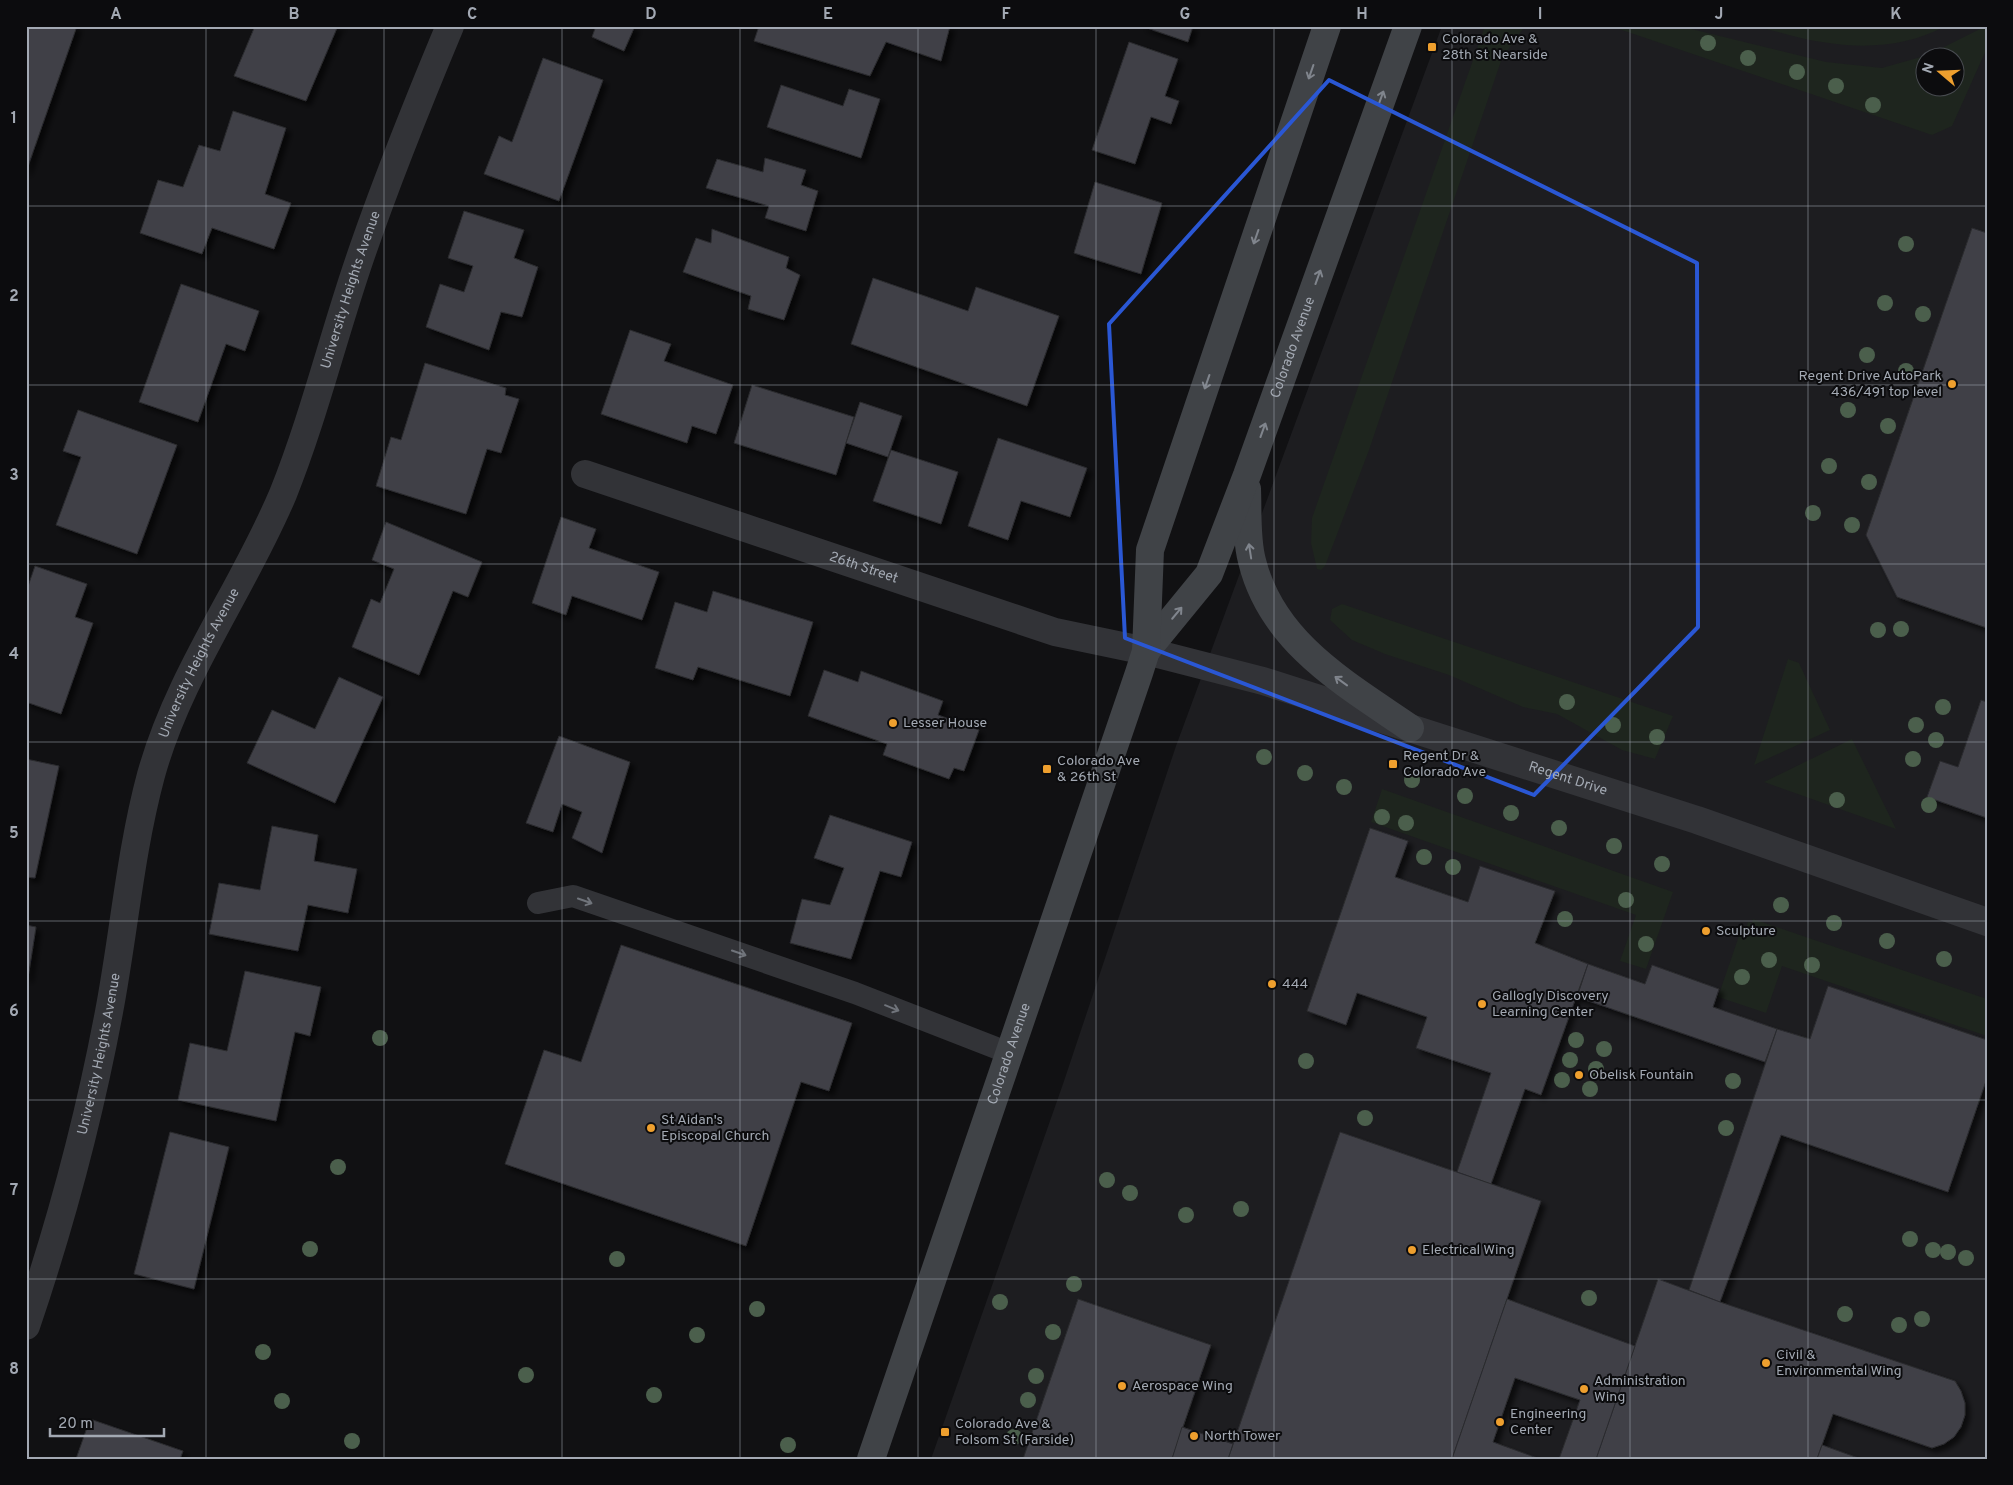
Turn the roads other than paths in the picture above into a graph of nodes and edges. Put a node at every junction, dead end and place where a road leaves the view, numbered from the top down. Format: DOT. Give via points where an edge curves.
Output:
graph roads {
  1 [pos="450,26"];
  2 [pos="1327,26"];
  3 [pos="1408,26"];
  4 [pos="585,474"];
  5 [pos="1247,476"];
  6 [pos="1146,651"];
  7 [pos="1410,728"];
  8 [pos="538,903"];
  9 [pos="1987,922"];
  10 [pos="1009,1053"];
  11 [pos="34,1280"];
  12 [pos="26,1326"];
  13 [pos="871,1459"];
  1 -- 11 [label="street, University Heights Avenue" via="375,214 315,405 282,496 185,684 152,772 98,1064 59,1224"];
  2 -- 6 [label="main road, Colorado Avenue, one-way" via="1150,550"];
  5 -- 3 [label="main road, Colorado Avenue, one-way"];
  4 -- 6 [label="street, 26th Street" via="1055,632"];
  6 -- 5 [label="main road, Colorado Avenue, one-way" via="1209,574"];
  7 -- 5 [label="main road, one-way" via="1315,661 1282,626 1266,600 1252,562"];
  6 -- 7 [label="street, Regent Drive" via="1249,677"];
  6 -- 10 [label="main road, Colorado Avenue"];
  7 -- 9 [label="street, Regent Drive" via="1706,823"];
  8 -- 10 [label="lane, one-way" via="573,896 855,994"];
  10 -- 13 [label="main road, Colorado Avenue"];
  11 -- 12 [label="street, University Heights Avenue"];
}
